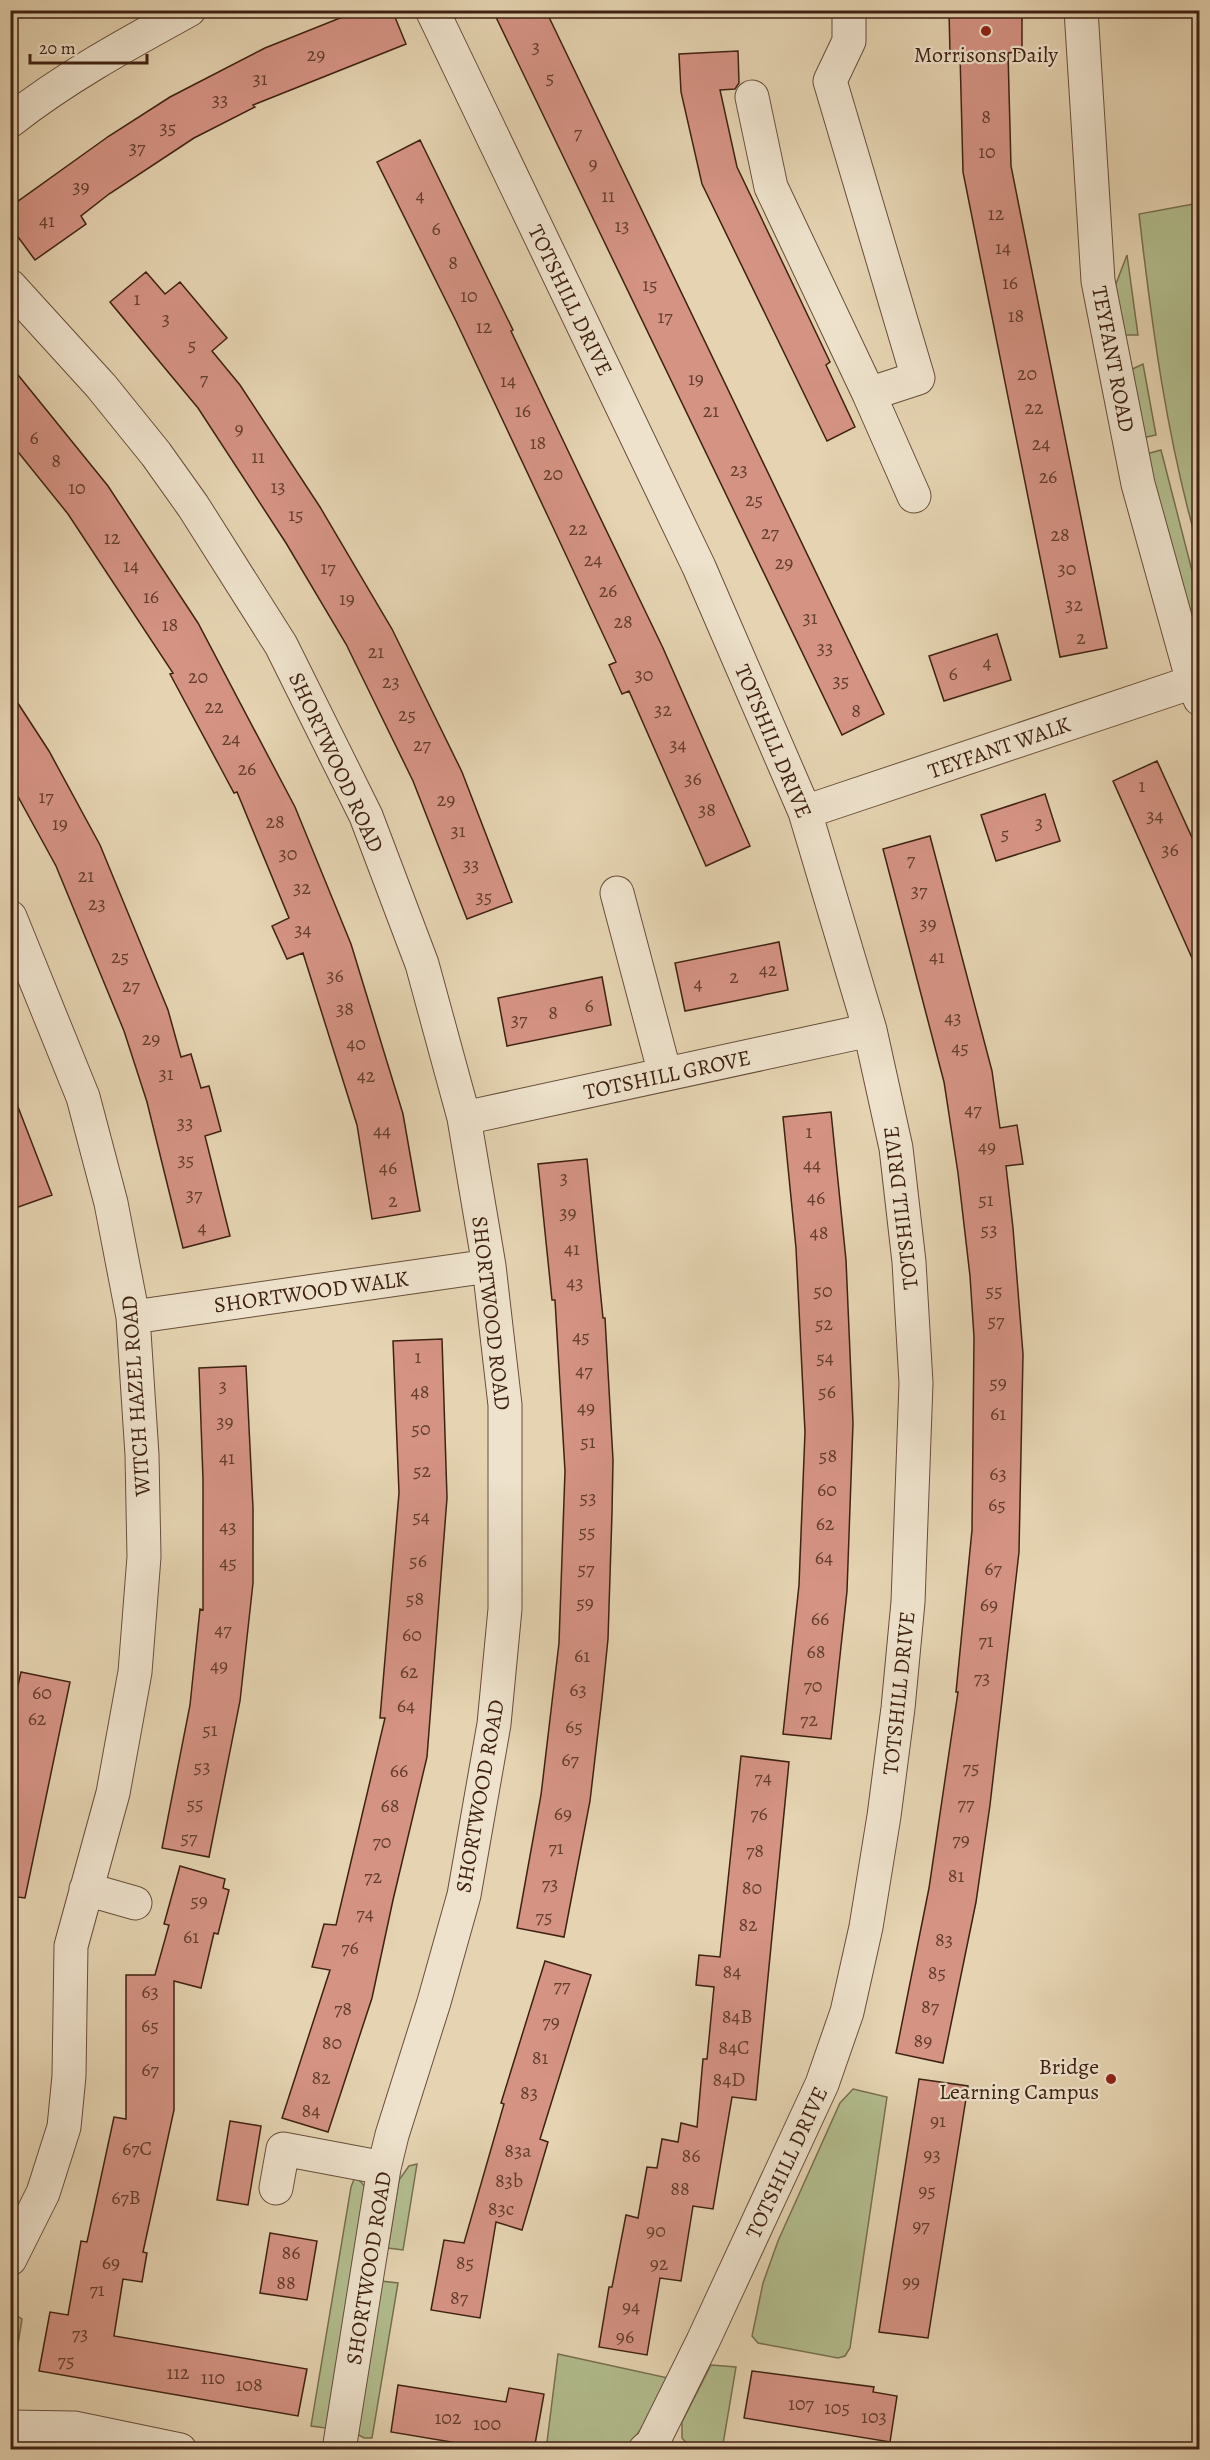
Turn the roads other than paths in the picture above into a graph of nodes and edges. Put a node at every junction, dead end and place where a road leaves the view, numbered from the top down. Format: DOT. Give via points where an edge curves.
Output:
graph roads {
  1 [pos="189,10"];
  2 [pos="432,10"];
  3 [pos="849,10"];
  4 [pos="1081,10"];
  5 [pos="752,97"];
  6 [pos="10,121"];
  7 [pos="10,286"];
  8 [pos="869,394"];
  9 [pos="914,496"];
  10 [pos="1196,690"];
  11 [pos="805,812"];
  12 [pos="617,893"];
  13 [pos="10,917"];
  14 [pos="870,1030"];
  15 [pos="665,1074"];
  16 [pos="464,1118"];
  17 [pos="489,1266"];
  18 [pos="133,1317"];
  19 [pos="86,1889"];
  20 [pos="135,1903"];
  21 [pos="384,2168"];
  22 [pos="276,2188"];
  23 [pos="10,2259"];
  24 [pos="10,2427"];
  25 [pos="652,2448"];
  26 [pos="180,2450"];
  27 [pos="339,2450"];
  1 -- 6 [label="street" via="115,50"];
  2 -- 11 [label="street, TOTSHILL DRIVE" via="699,567"];
  3 -- 8 [label="street" via="849,41 830,81 918,378"];
  4 -- 10 [label="street, TEYFANT ROAD" via="1098,281 1138,484"];
  5 -- 8 [label="street" via="771,187"];
  7 -- 16 [label="street, SHORTWOOD ROAD" via="101,386 156,454 281,645 366,816 422,964"];
  8 -- 9 [label="street"];
  10 -- 11 [label="street, TEYFANT WALK"];
  11 -- 14 [label="street, TOTSHILL DRIVE"];
  12 -- 15 [label="street"];
  13 -- 18 [label="street, WITCH HAZEL ROAD" via="83,1097 111,1203"];
  14 -- 15 [label="street, TOTSHILL GROVE"];
  14 -- 25 [label="street, TOTSHILL DRIVE" via="896,1148 909,1262 916,1383 908,1602 884,1816 847,2012 822,2084"];
  15 -- 16 [label="street, TOTSHILL GROVE"];
  16 -- 17 [label="street, SHORTWOOD ROAD"];
  17 -- 18 [label="street, SHORTWOOD WALK"];
  17 -- 21 [label="street, SHORTWOOD ROAD" via="505,1405 505,1609 494,1724 464,1895"];
  18 -- 19 [label="street, WITCH HAZEL ROAD" via="144,1557 135,1672 113,1793"];
  19 -- 20 [label="street"];
  19 -- 23 [label="street, WITCH HAZEL ROAD" via="70,1946 69,2076 64,2127 43,2193"];
  21 -- 22 [label="street" via="283,2149"];
  21 -- 27 [label="street, SHORTWOOD ROAD"];
  24 -- 26 [label="street" via="74,2428"];
}
